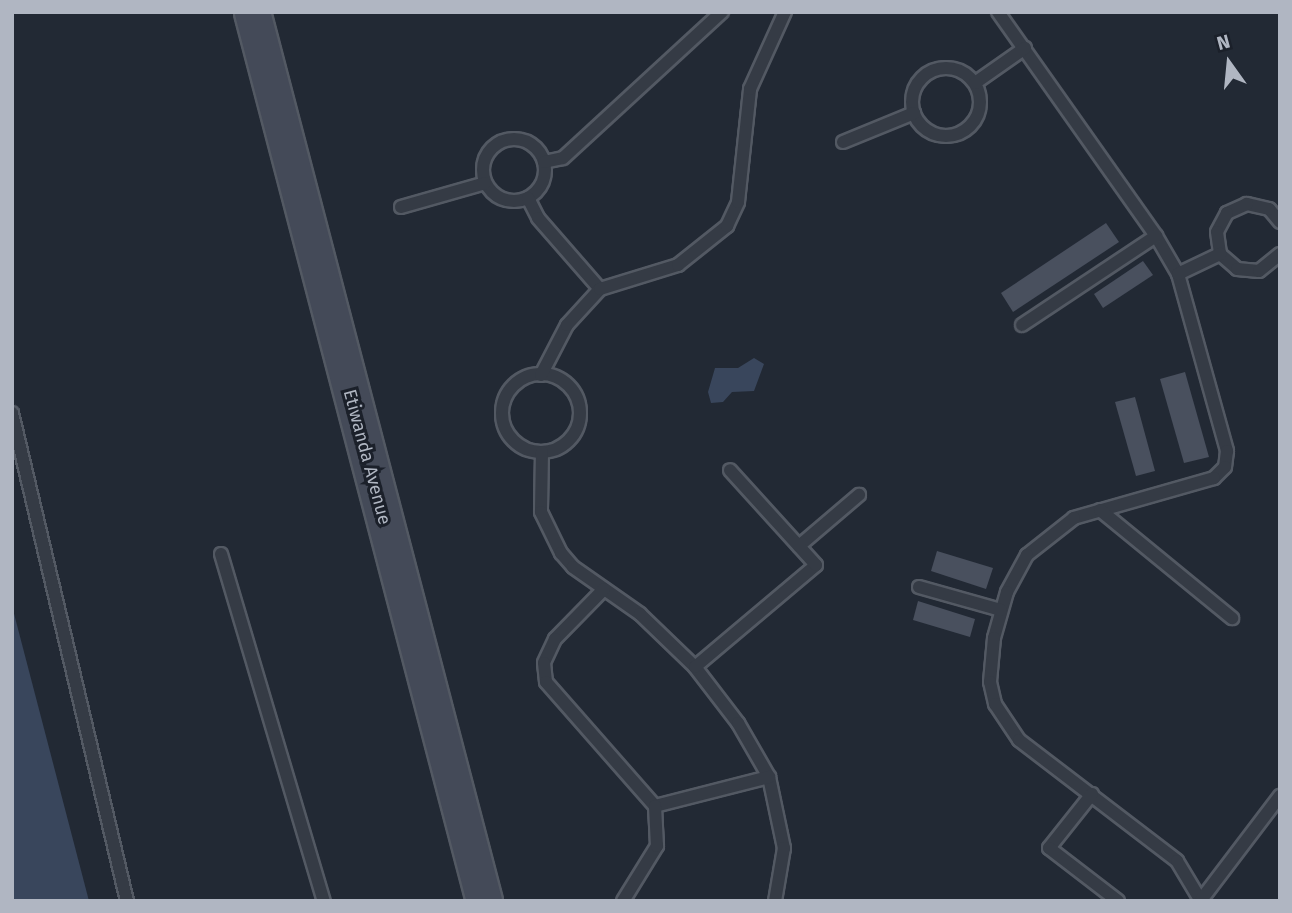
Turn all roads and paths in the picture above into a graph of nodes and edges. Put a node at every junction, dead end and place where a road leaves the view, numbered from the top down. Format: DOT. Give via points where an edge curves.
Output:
graph roads {
  1 [pos="251,12"];
  2 [pos="722,12"];
  3 [pos="998,12"];
  4 [pos="783,13"];
  5 [pos="1025,48"];
  6 [pos="975,83"];
  7 [pos="914,113"];
  8 [pos="843,142"];
  9 [pos="544,162"];
  10 [pos="485,183"];
  11 [pos="528,198"];
  12 [pos="401,207"];
  13 [pos="1280,222"];
  14 [pos="1156,236"];
  15 [pos="1220,254"];
  16 [pos="1280,254"];
  17 [pos="1178,274"];
  18 [pos="600,289"];
  19 [pos="1022,325"];
  20 [pos="541,375"];
  21 [pos="12,413"];
  22 [pos="542,452"];
  23 [pos="730,470"];
  24 [pos="859,495"];
  25 [pos="1100,510"];
  26 [pos="799,546"];
  27 [pos="221,554"];
  28 [pos="919,587"];
  29 [pos="604,589"];
  30 [pos="1000,610"];
  31 [pos="1232,618"];
  32 [pos="695,667"];
  33 [pos="769,778"];
  34 [pos="1092,794"];
  35 [pos="1280,796"];
  36 [pos="654,807"];
  37 [pos="1201,900"];
  38 [pos="127,901"];
  39 [pos="324,901"];
  40 [pos="484,901"];
  41 [pos="623,901"];
  42 [pos="775,901"];
  43 [pos="1118,901"];
  1 -- 40 [label="main road, Etiwanda Avenue"];
  2 -- 9 [label="lane" via="563,158"];
  3 -- 5 [label="lane"];
  4 -- 18 [label="lane" via="750,89 737,202 727,226 678,265"];
  5 -- 6 [label="lane"];
  5 -- 14 [label="lane"];
  6 -- 7 [label="lane" via="947,68 926,75 914,92"];
  6 -- 7 [label="lane" via="981,105 962,133 939,136 920,124"];
  7 -- 8 [label="lane"];
  9 -- 10 [label="lane" via="533,145 504,141 488,153"];
  9 -- 11 [label="lane" via="543,183"];
  10 -- 11 [label="lane" via="499,198"];
  10 -- 12 [label="lane"];
  11 -- 18 [label="lane" via="538,218"];
  13 -- 15 [label="lane" via="1258,205 1237,207 1227,213 1217,232"];
  14 -- 17 [label="lane"];
  14 -- 19 [label="lane"];
  15 -- 16 [label="lane" via="1227,263 1248,272 1269,266"];
  15 -- 17 [label="lane"];
  17 -- 25 [label="lane" via="1227,451 1224,467 1214,478 1197,485"];
  18 -- 20 [label="lane" via="567,325"];
  20 -- 22 [label="lane" via="566,383 579,406 580,419 567,442"];
  20 -- 22 [label="lane" via="519,382 502,411 513,440"];
  21 -- 38 [label="lane"];
  22 -- 29 [label="lane" via="538,496 551,537 573,567"];
  23 -- 26 [label="lane"];
  24 -- 26 [label="lane"];
  25 -- 30 [label="lane" via="1049,533 1027,555"];
  25 -- 31 [label="lane"];
  26 -- 32 [label="lane" via="816,565"];
  27 -- 39 [label="lane"];
  28 -- 30 [label="lane"];
  29 -- 32 [label="lane" via="640,614"];
  29 -- 36 [label="lane" via="555,639 544,663 546,682"];
  30 -- 34 [label="lane" via="990,659 990,682 1000,715 1019,740"];
  32 -- 33 [label="lane" via="738,723"];
  33 -- 36 [label="lane"];
  33 -- 42 [label="lane" via="784,848"];
  34 -- 37 [label="lane" via="1177,861"];
  34 -- 43 [label="lane" via="1049,848"];
  35 -- 37 [label="lane"];
  36 -- 41 [label="lane" via="657,846"];
}
